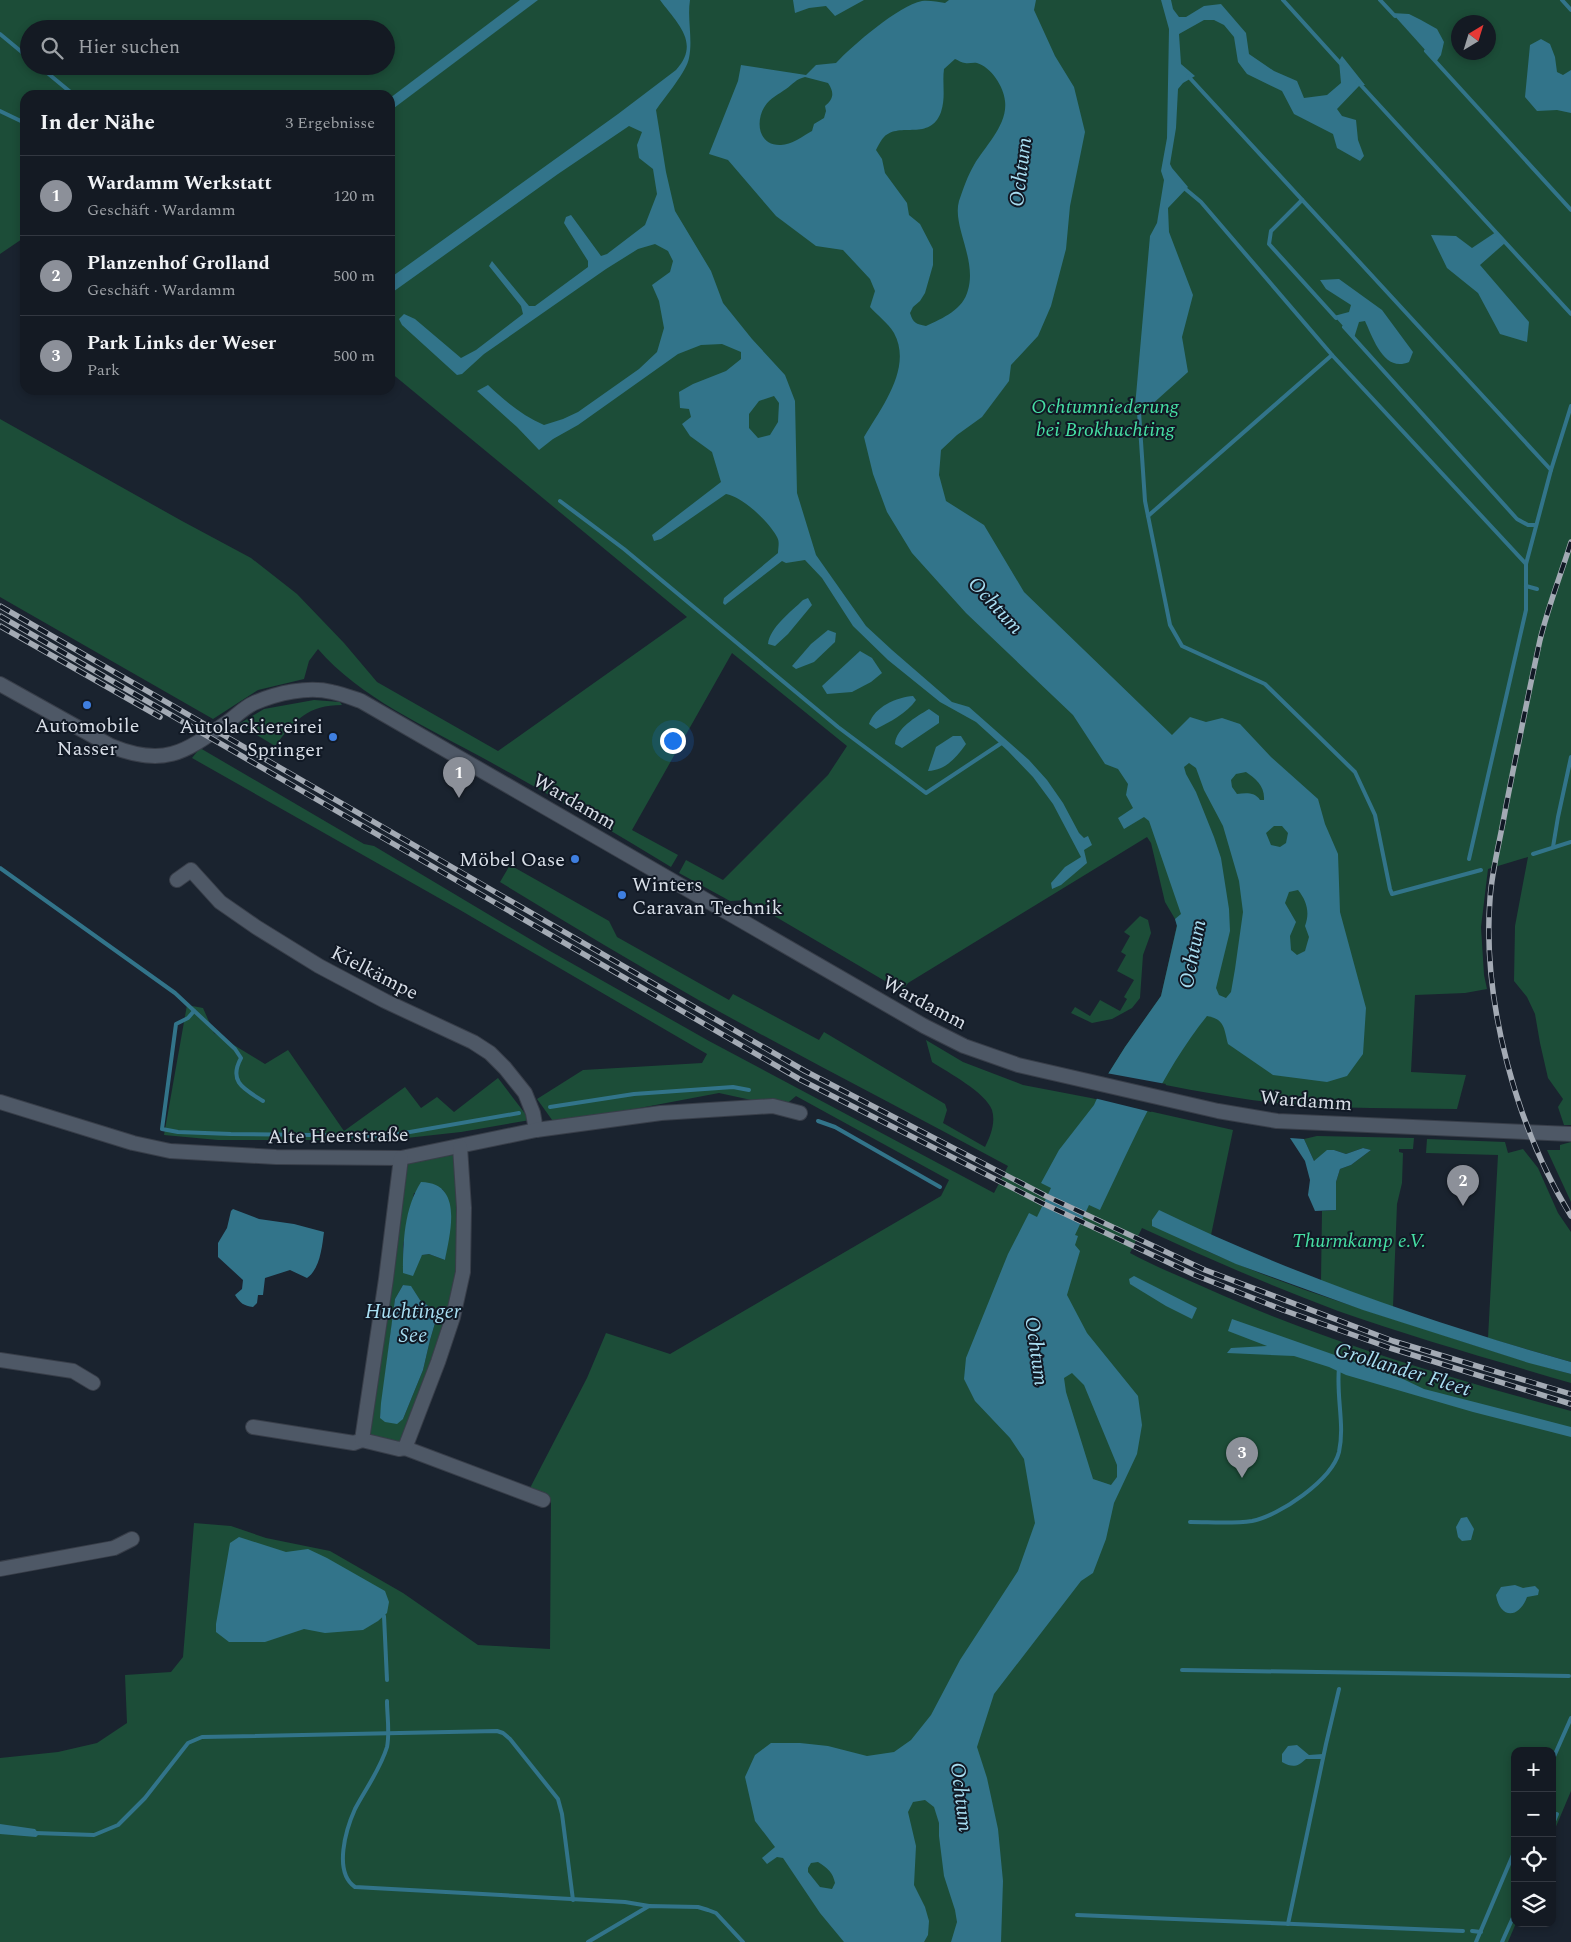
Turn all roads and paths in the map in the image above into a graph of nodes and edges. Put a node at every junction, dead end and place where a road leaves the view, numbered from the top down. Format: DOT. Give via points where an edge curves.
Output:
graph roads {
  1 [pos="0,684"];
  2 [pos="177,880"];
  3 [pos="0,1102"];
  4 [pos="800,1113"];
  5 [pos="536,1130"];
  6 [pos="1571,1134"];
  7 [pos="460,1147"];
  8 [pos="401,1158"];
  9 [pos="0,1360"];
  10 [pos="93,1383"];
  11 [pos="253,1427"];
  12 [pos="362,1440"];
  13 [pos="404,1448"];
  14 [pos="542,1500"];
  15 [pos="132,1539"];
  16 [pos="0,1569"];
  1 -- 6 [label="street, Wardamm" via="111,746 151,757 178,753 253,704 303,690 331,691 361,701 940,1035 1018,1065 1218,1111 1277,1121"];
  2 -- 5 [label="street, Kielkämpe" via="191,870 220,902 319,966 490,1053 525,1093"];
  3 -- 8 [label="street, Alte Heerstraße" via="133,1143 170,1151 276,1157"];
  4 -- 5 [label="street, Alte Heerstraße" via="772,1106 670,1112"];
  5 -- 7 [label="street, Alte Heerstraße"];
  7 -- 8 [label="street, Alte Heerstraße"];
  7 -- 13 [label="street" via="464,1208 463,1272 438,1362"];
  8 -- 12 [label="street"];
  9 -- 10 [label="street" via="73,1371"];
  11 -- 12 [label="street" via="354,1442"];
  12 -- 13 [label="street"];
  13 -- 14 [label="street"];
  15 -- 16 [label="street" via="114,1548"];
}
